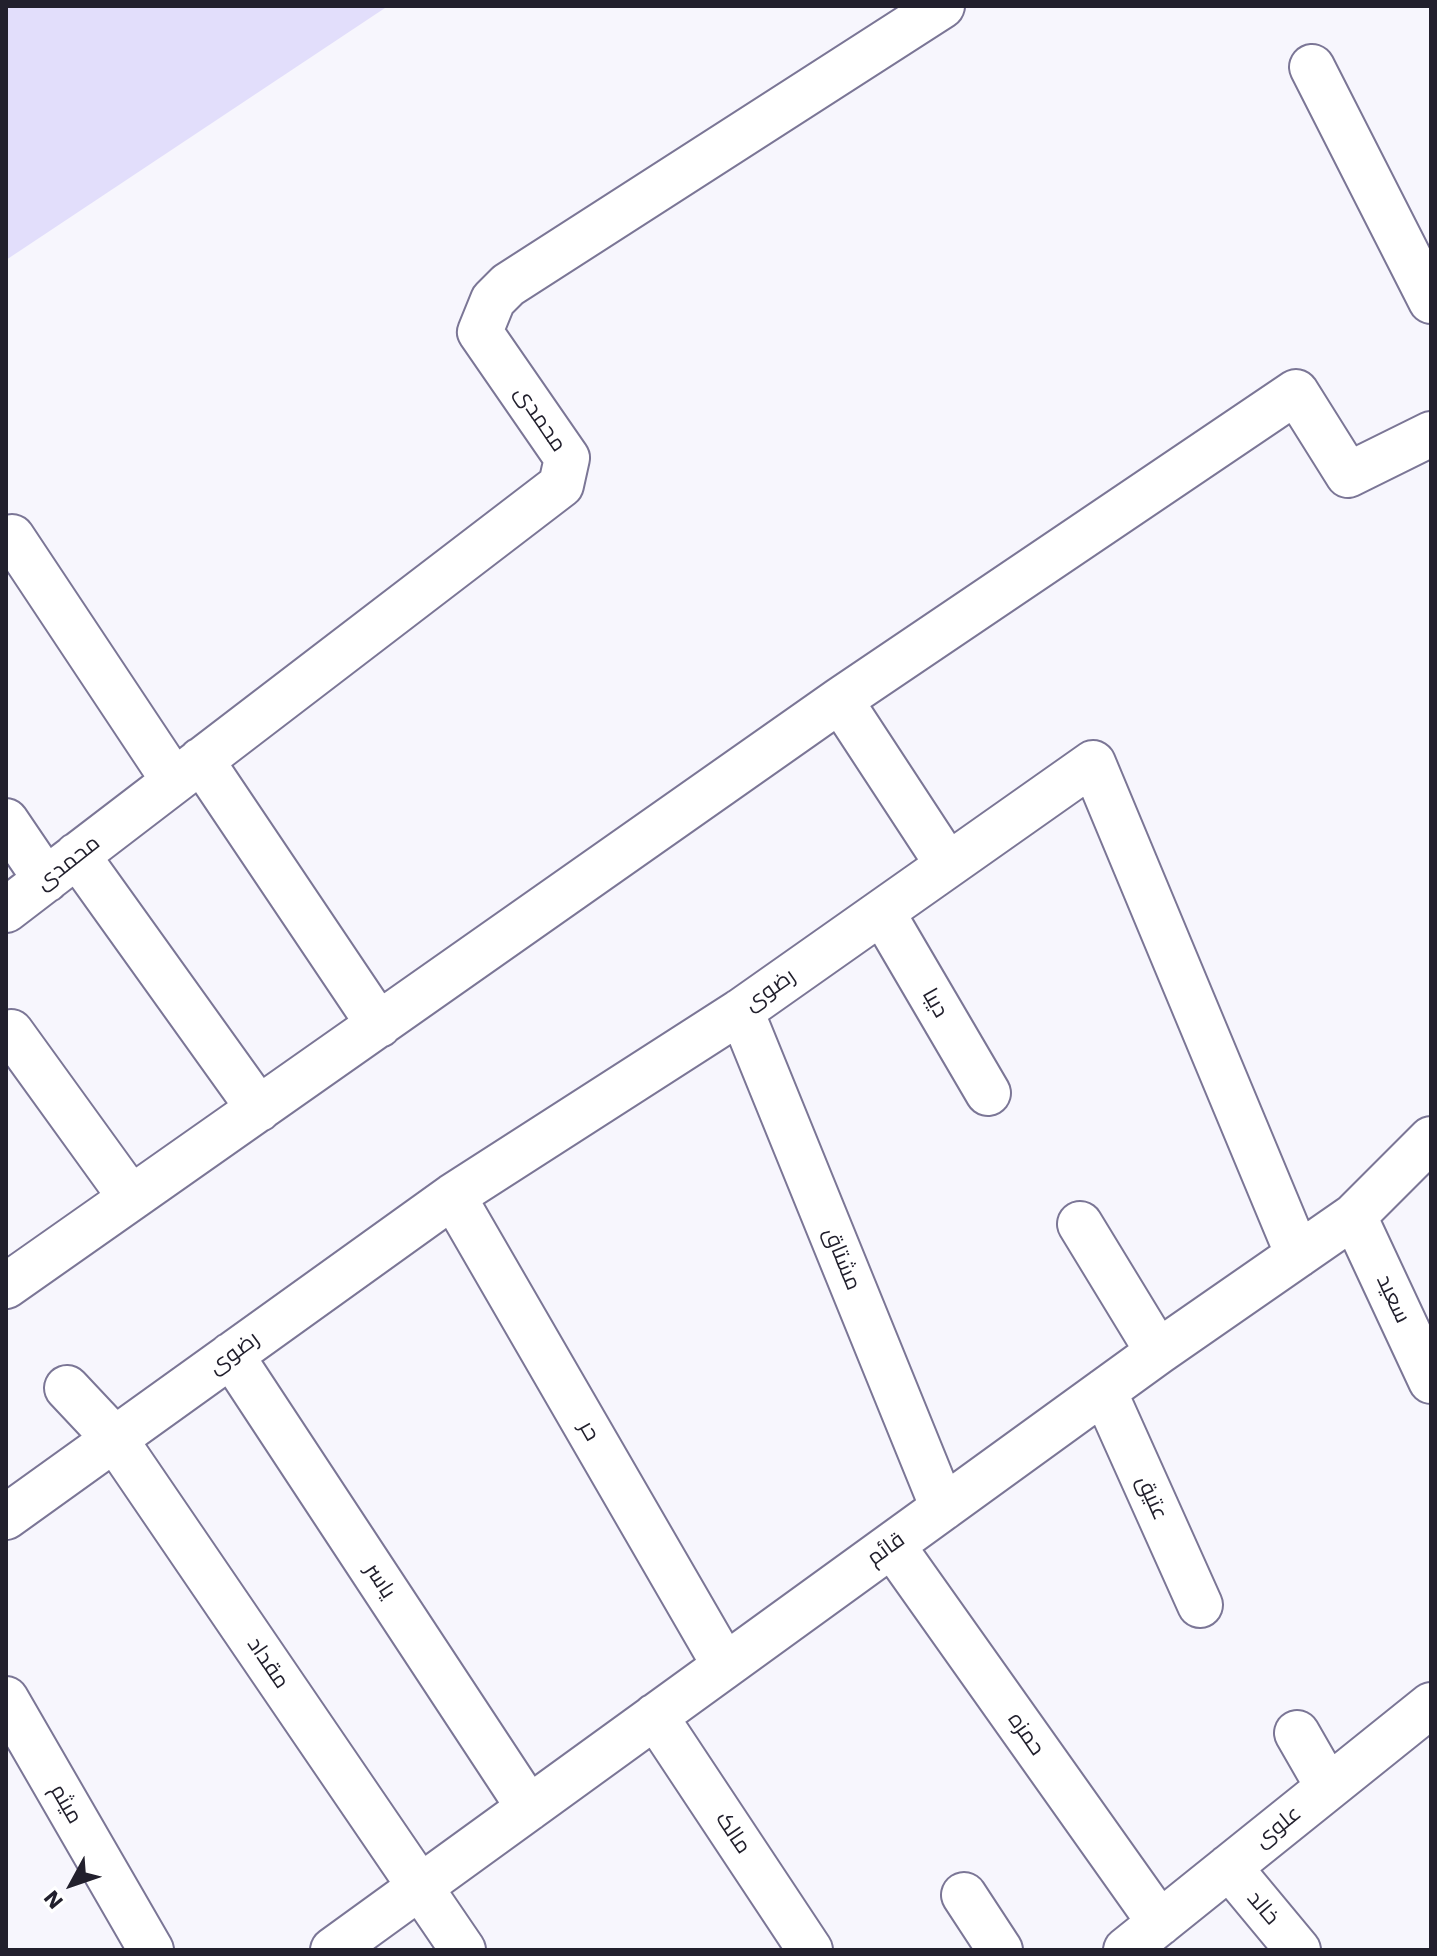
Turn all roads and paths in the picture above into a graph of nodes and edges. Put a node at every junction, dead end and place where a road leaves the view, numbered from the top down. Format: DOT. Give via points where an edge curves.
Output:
graph roads {
  1 [pos="942,6"];
  2 [pos="1312,67"];
  3 [pos="1431,301"];
  4 [pos="1431,434"];
  5 [pos="12,537"];
  6 [pos="840,700"];
  7 [pos="188,770"];
  8 [pos="6,821"];
  9 [pos="948,865"];
  10 [pos="62,867"];
  11 [pos="6,910"];
  12 [pos="882,912"];
  13 [pos="741,1011"];
  14 [pos="379,1025"];
  15 [pos="11,1032"];
  16 [pos="988,1093"];
  17 [pos="259,1109"];
  18 [pos="1431,1139"];
  19 [pos="453,1196"];
  20 [pos="131,1198"];
  21 [pos="1354,1216"];
  22 [pos="1080,1224"];
  23 [pos="1298,1255"];
  24 [pos="6,1286"];
  25 [pos="1158,1352"];
  26 [pos="231,1355"];
  27 [pos="1431,1381"];
  28 [pos="67,1388"];
  29 [pos="1104,1391"];
  30 [pos="114,1438"];
  31 [pos="943,1508"];
  32 [pos="6,1517"];
  33 [pos="892,1545"];
  34 [pos="1200,1605"];
  35 [pos="725,1666"];
  36 [pos="6,1699"];
  37 [pos="1430,1709"];
  38 [pos="655,1716"];
  39 [pos="1297,1733"];
  40 [pos="1328,1787"];
  41 [pos="529,1808"];
  42 [pos="1229,1867"];
  43 [pos="421,1887"];
  44 [pos="964,1895"];
  45 [pos="1160,1923"];
  46 [pos="151,1950"];
  47 [pos="333,1950"];
  48 [pos="463,1950"];
  49 [pos="810,1950"];
  50 [pos="1000,1950"];
  51 [pos="1126,1950"];
  52 [pos="1298,1950"];
  1 -- 7 [label="street, محمدی" via="508,285 493,300 480,332 567,458 561,485"];
  2 -- 3 [label="street"];
  4 -- 6 [label="street" via="1348,475 1296,392"];
  5 -- 7 [label="street"];
  6 -- 9 [label="street"];
  6 -- 14 [label="street"];
  7 -- 10 [label="street, محمدی"];
  7 -- 14 [label="street"];
  8 -- 10 [label="street"];
  9 -- 12 [label="street, رضوی"];
  9 -- 23 [label="street, رضوی" via="1093,763"];
  10 -- 11 [label="street, محمدی"];
  10 -- 17 [label="street"];
  12 -- 13 [label="street, رضوی"];
  12 -- 16 [label="street, دیبا"];
  13 -- 19 [label="street, رضوی"];
  13 -- 31 [label="street, مشتاق"];
  14 -- 17 [label="street"];
  15 -- 20 [label="street"];
  17 -- 20 [label="street"];
  18 -- 21 [label="street, قائم"];
  19 -- 26 [label="street, رضوی"];
  19 -- 35 [label="street, حر"];
  20 -- 24 [label="street"];
  21 -- 23 [label="street, قائم"];
  21 -- 27 [label="street, سعید"];
  22 -- 25 [label="street"];
  23 -- 25 [label="street, قائم"];
  25 -- 29 [label="street, قائم"];
  26 -- 30 [label="street, رضوی"];
  26 -- 41 [label="street, یاسر"];
  28 -- 30 [label="street, مقداد"];
  29 -- 31 [label="street, قائم"];
  29 -- 34 [label="street, عتیق"];
  30 -- 32 [label="street, رضوی"];
  30 -- 43 [label="street, مقداد"];
  31 -- 33 [label="street, قائم"];
  33 -- 35 [label="street, قائم"];
  33 -- 45 [label="street, حمزه"];
  35 -- 38 [label="street, قائم"];
  36 -- 46 [label="street, میثم"];
  37 -- 40 [label="street, علوی"];
  38 -- 41 [label="street, قائم"];
  38 -- 49 [label="street, مالک"];
  39 -- 40 [label="street"];
  40 -- 42 [label="street, علوی"];
  41 -- 43 [label="street, قائم"];
  42 -- 45 [label="street, علوی"];
  42 -- 52 [label="street, خالد"];
  43 -- 47 [label="street, قائم"];
  43 -- 48 [label="street, مقداد"];
  44 -- 50 [label="street"];
  45 -- 51 [label="street, علوی"];
}
